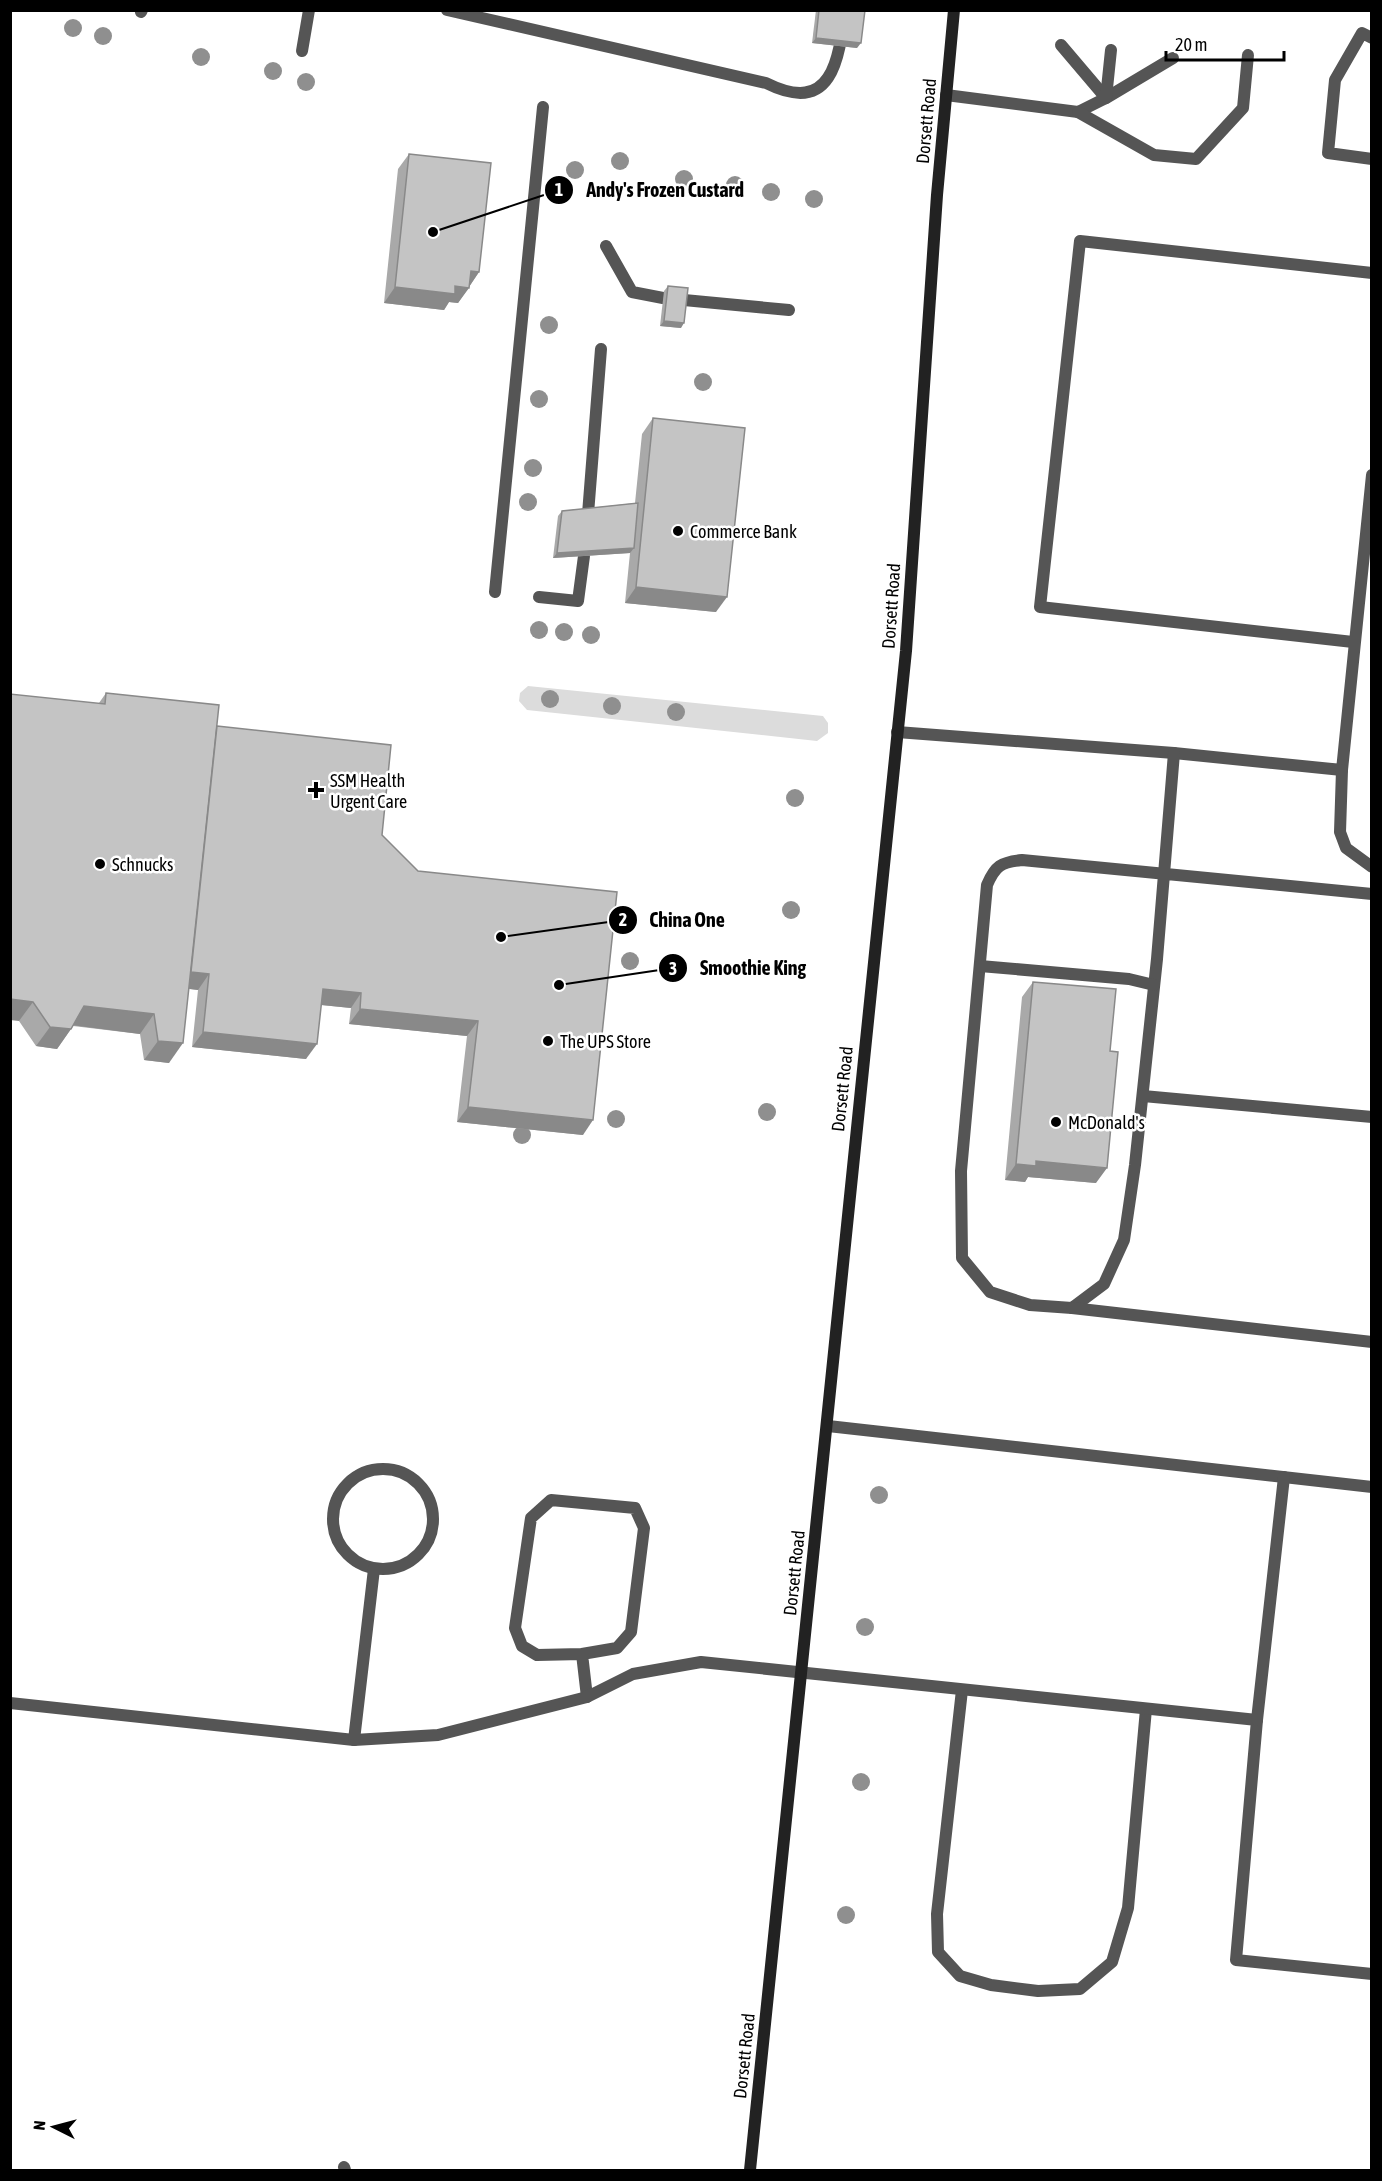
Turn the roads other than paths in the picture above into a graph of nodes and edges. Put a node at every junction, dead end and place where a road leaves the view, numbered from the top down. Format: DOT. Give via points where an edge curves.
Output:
graph roads {
  1 [pos="309,10"];
  2 [pos="447,10"];
  3 [pos="845,10"];
  4 [pos="954,10"];
  5 [pos="1371,38"];
  6 [pos="1061,45"];
  7 [pos="1111,50"];
  8 [pos="302,51"];
  9 [pos="1248,55"];
  10 [pos="1173,58"];
  11 [pos="946,95"];
  12 [pos="1106,98"];
  13 [pos="543,107"];
  14 [pos="1078,112"];
  15 [pos="1371,159"];
  16 [pos="606,246"];
  17 [pos="1371,273"];
  18 [pos="663,298"];
  19 [pos="684,300"];
  20 [pos="789,310"];
  21 [pos="601,349"];
  22 [pos="1371,475"];
  23 [pos="588,514"];
  24 [pos="584,556"];
  25 [pos="495,591"];
  26 [pos="539,597"];
  27 [pos="1353,642"];
  28 [pos="897,732"];
  29 [pos="1174,753"];
  30 [pos="1342,770"];
  31 [pos="1371,867"];
  32 [pos="1164,874"];
  33 [pos="1371,894"];
  34 [pos="980,966"];
  35 [pos="1154,985"];
  36 [pos="1143,1096"];
  37 [pos="1371,1117"];
  38 [pos="1072,1308"];
  39 [pos="1371,1342"];
  40 [pos="828,1426"];
  41 [pos="1284,1477"];
  42 [pos="1371,1487"];
  43 [pos="374,1569"];
  44 [pos="582,1654"];
  45 [pos="802,1671"];
  46 [pos="962,1690"];
  47 [pos="587,1697"];
  48 [pos="10,1703"];
  49 [pos="1146,1709"];
  50 [pos="1257,1720"];
  51 [pos="354,1740"];
  52 [pos="1371,1974"];
  53 [pos="750,2170"];
  1 -- 8 [label="lane"];
  2 -- 3 [label="lane" via="800,93 823,86 836,67"];
  4 -- 11 [label="main road, Dorsett Road"];
  5 -- 15 [label="lane" via="1362,33 1335,80 1328,153"];
  6 -- 12 [label="lane"];
  7 -- 12 [label="lane"];
  9 -- 14 [label="lane" via="1243,108 1196,159 1154,156"];
  10 -- 12 [label="lane"];
  11 -- 14 [label="lane"];
  11 -- 28 [label="main road, Dorsett Road"];
  12 -- 14 [label="lane"];
  13 -- 25 [label="lane"];
  16 -- 18 [label="lane" via="632,292"];
  17 -- 27 [label="lane" via="1080,241 1040,608"];
  19 -- 20 [label="lane"];
  21 -- 23 [label="lane"];
  22 -- 27 [label="lane"];
  24 -- 26 [label="lane" via="578,601"];
  27 -- 30 [label="lane"];
  28 -- 29 [label="lane"];
  28 -- 40 [label="main road, Dorsett Road"];
  29 -- 30 [label="lane"];
  29 -- 32 [label="lane"];
  30 -- 31 [label="lane" via="1340,832 1346,848"];
  32 -- 33 [label="lane"];
  32 -- 34 [label="lane" via="1022,860 1004,862 994,868 987,885"];
  32 -- 35 [label="lane"];
  34 -- 35 [label="lane"];
  34 -- 38 [label="lane" via="961,1171 962,1258 990,1292 1030,1305"];
  35 -- 36 [label="lane"];
  36 -- 37 [label="lane"];
  36 -- 38 [label="lane" via="1124,1240 1104,1284"];
  38 -- 39 [label="lane"];
  40 -- 41 [label="lane"];
  40 -- 45 [label="main road, Dorsett Road"];
  41 -- 42 [label="lane"];
  41 -- 50 [label="lane"];
  43 -- 43 [label="lane" via="346,1554 333,1526 334,1510 349,1482 363,1473 379,1469 396,1471 423,1490 431,1505 433,1522 420,1553 391,1569"];
  43 -- 51 [label="lane"];
  44 -- 44 [label="lane" via="617,1648 631,1632 644,1528 635,1508 551,1500 531,1518 515,1628 522,1646 537,1654"];
  44 -- 47 [label="lane"];
  45 -- 46 [label="lane"];
  45 -- 47 [label="lane" via="701,1662 633,1674"];
  45 -- 53 [label="main road, Dorsett Road"];
  46 -- 49 [label="lane"];
  46 -- 49 [label="lane" via="937,1914 938,1952 960,1976 1038,1991 1080,1989 1112,1962 1128,1908"];
  47 -- 51 [label="lane" via="438,1734"];
  48 -- 51 [label="lane"];
  49 -- 50 [label="lane"];
  50 -- 52 [label="lane" via="1236,1960"];
}
